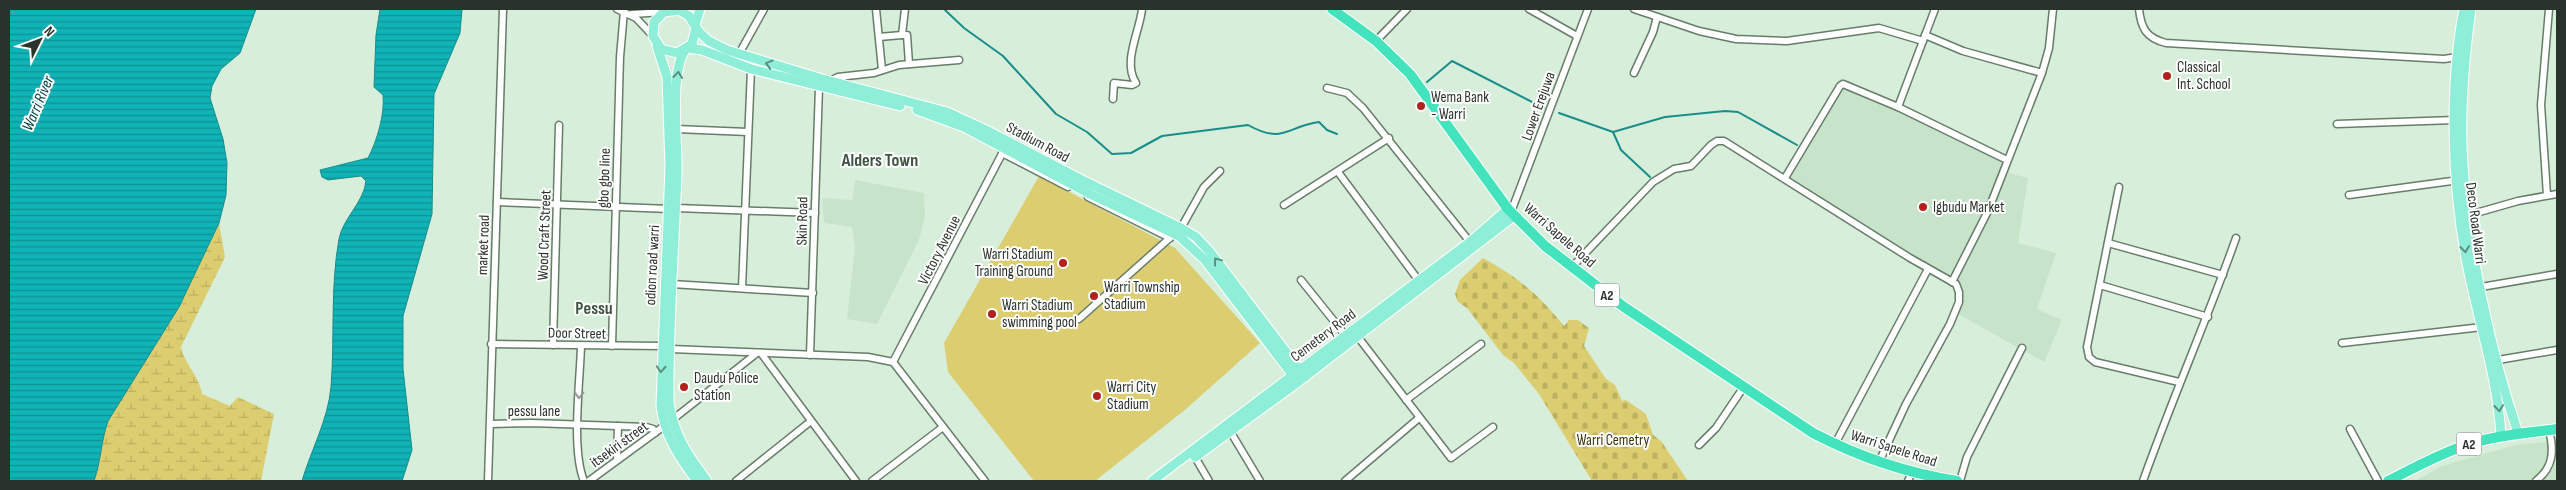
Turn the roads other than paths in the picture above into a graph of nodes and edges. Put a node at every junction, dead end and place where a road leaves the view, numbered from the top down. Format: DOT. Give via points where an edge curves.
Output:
graph roads {
  1 [pos="503,9"];
  2 [pos="700,9"];
  3 [pos="764,9"];
  4 [pos="876,9"];
  5 [pos="905,9"];
  6 [pos="1142,9"];
  7 [pos="1332,9"];
  8 [pos="1407,9"];
  9 [pos="1528,9"];
  10 [pos="1588,9"];
  11 [pos="1634,9"];
  12 [pos="1935,9"];
  13 [pos="2053,9"];
  14 [pos="2139,9"];
  15 [pos="2464,9"];
  16 [pos="2471,9"];
  17 [pos="2549,9"];
  18 [pos="671,10"];
  19 [pos="623,11"];
  20 [pos="1657,17"];
  21 [pos="695,27"];
  22 [pos="902,35"];
  23 [pos="1577,36"];
  24 [pos="879,37"];
  25 [pos="1924,38"];
  26 [pos="654,39"];
  27 [pos="1376,40"];
  28 [pos="687,49"];
  29 [pos="739,54"];
  30 [pos="2457,56"];
  31 [pos="959,60"];
  32 [pos="909,64"];
  33 [pos="751,69"];
  34 [pos="882,70"];
  35 [pos="1634,73"];
  36 [pos="2042,73"];
  37 [pos="830,81"];
  38 [pos="819,87"];
  39 [pos="1328,88"];
  40 [pos="1113,99"];
  41 [pos="1898,107"];
  42 [pos="2455,120"];
  43 [pos="2338,124"];
  44 [pos="559,125"];
  45 [pos="676,129"];
  46 [pos="748,132"];
  47 [pos="1389,138"];
  48 [pos="1004,150"];
  49 [pos="2007,160"];
  50 [pos="1220,171"];
  51 [pos="1338,172"];
  52 [pos="1785,178"];
  53 [pos="2460,180"];
  54 [pos="2119,188"];
  55 [pos="2557,194"];
  56 [pos="2349,195"];
  57 [pos="2547,196"];
  58 [pos="497,202"];
  59 [pos="558,205"];
  60 [pos="1284,205"];
  61 [pos="616,206"];
  62 [pos="672,208"];
  63 [pos="745,212"];
  64 [pos="1511,212"];
  65 [pos="815,213"];
  66 [pos="2469,215"];
  67 [pos="1175,233"];
  68 [pos="2236,238"];
  69 [pos="1470,242"];
  70 [pos="2108,243"];
  71 [pos="1571,268"];
  72 [pos="1928,269"];
  73 [pos="2223,274"];
  74 [pos="2557,274"];
  75 [pos="1301,280"];
  76 [pos="1419,281"];
  77 [pos="1952,282"];
  78 [pos="672,284"];
  79 [pos="2100,285"];
  80 [pos="2481,286"];
  81 [pos="742,288"];
  82 [pos="813,293"];
  83 [pos="2208,317"];
  84 [pos="1079,319"];
  85 [pos="2482,327"];
  86 [pos="1346,336"];
  87 [pos="1358,337"];
  88 [pos="2342,342"];
  89 [pos="492,344"];
  90 [pos="1481,344"];
  91 [pos="552,345"];
  92 [pos="581,346"];
  93 [pos="612,346"];
  94 [pos="667,348"];
  95 [pos="2022,348"];
  96 [pos="2557,350"];
  97 [pos="759,353"];
  98 [pos="810,355"];
  99 [pos="2498,360"];
  100 [pos="893,362"];
  101 [pos="1299,376"];
  102 [pos="2179,382"];
  103 [pos="1743,388"];
  104 [pos="1406,400"];
  105 [pos="1420,418"];
  106 [pos="672,420"];
  107 [pos="811,421"];
  108 [pos="490,424"];
  109 [pos="578,424"];
  110 [pos="618,426"];
  111 [pos="664,426"];
  112 [pos="943,427"];
  113 [pos="1493,427"];
  114 [pos="2350,429"];
  115 [pos="2553,429"];
  116 [pos="1230,431"];
  117 [pos="655,433"];
  118 [pos="2518,433"];
  119 [pos="2501,437"];
  120 [pos="1835,444"];
  121 [pos="1699,445"];
  122 [pos="1195,457"];
  123 [pos="617,460"];
  124 [pos="1879,462"];
  125 [pos="1910,477"];
  126 [pos="488,481"];
  127 [pos="584,481"];
  128 [pos="589,481"];
  129 [pos="697,481"];
  130 [pos="707,481"];
  131 [pos="736,481"];
  132 [pos="856,481"];
  133 [pos="872,481"];
  134 [pos="985,481"];
  135 [pos="1152,481"];
  136 [pos="1163,481"];
  137 [pos="1209,481"];
  138 [pos="1260,481"];
  139 [pos="1345,481"];
  140 [pos="1958,481"];
  141 [pos="2143,481"];
  142 [pos="2378,481"];
  143 [pos="2388,481"];
  144 [pos="2536,481"];
  1 -- 58 [label="street, market road"];
  2 -- 21 [label="main road"];
  3 -- 29 [label="street"];
  4 -- 24 [label="street"];
  5 -- 22 [label="street"];
  6 -- 40 [label="street" via="1131,64 1136,83 1114,83"];
  7 -- 27 [label="highway, Warri Sapele Road / A2"];
  8 -- 27 [label="street"];
  9 -- 23 [label="street"];
  10 -- 23 [label="street, Lower Erejuwa"];
  11 -- 20 [label="street"];
  12 -- 25 [label="street"];
  13 -- 36 [label="street" via="2049,48"];
  14 -- 30 [label="street" via="2144,31 2166,43 2444,59"];
  15 -- 30 [label="main road, Deco Road Warri"];
  16 -- 53 [label="main road, Deco Road Warri" via="2462,99"];
  17 -- 57 [label="street" via="2541,105"];
  18 -- 19 [label="street"];
  18 -- 21 [label="main road" via="689,16"];
  18 -- 26 [label="main road" via="654,22"];
  19 -- 26 [label="street"];
  19 -- 61 [label="street, gbo gbo line"];
  20 -- 25 [label="street" via="1736,39 1787,41 1879,28"];
  20 -- 35 [label="street"];
  21 -- 28 [label="main road" via="694,39"];
  21 -- 29 [label="main road, Stadium Road" via="709,41"];
  22 -- 24 [label="street"];
  22 -- 32 [label="street" via="907,35"];
  23 -- 64 [label="street, Lower Erejuwa"];
  24 -- 34 [label="street"];
  25 -- 36 [label="street"];
  25 -- 41 [label="street"];
  26 -- 28 [label="main road" via="669,53"];
  26 -- 62 [label="main road, odion road warri" via="668,77"];
  27 -- 64 [label="highway, Warri Sapele Road / A2" via="1422,88"];
  28 -- 33 [label="main road, Stadium Road" via="702,50"];
  45 -- 28 [label="main road, odion road warri, one-way" via="677,78 680,61"];
  37 -- 29 [label="main road, Stadium Road, one-way"];
  30 -- 42 [label="main road, Deco Road Warri"];
  31 -- 32 [label="street"];
  32 -- 34 [label="street"];
  33 -- 38 [label="main road, Stadium Road"];
  33 -- 46 [label="street"];
  34 -- 37 [label="street"];
  36 -- 49 [label="street"];
  37 -- 67 [label="main road, Stadium Road" via="933,108 965,120 1082,180"];
  38 -- 48 [label="main road, Stadium Road" via="924,112 964,127"];
  38 -- 65 [label="street, Skin Road"];
  39 -- 47 [label="street" via="1354,98"];
  41 -- 49 [label="street"];
  41 -- 52 [label="street" via="1841,84"];
  42 -- 43 [label="street"];
  42 -- 53 [label="main road, Deco Road Warri"];
  44 -- 59 [label="street, Wood Craft Street"];
  45 -- 46 [label="street"];
  45 -- 62 [label="main road, odion road warri"];
  46 -- 63 [label="street"];
  47 -- 51 [label="street"];
  47 -- 69 [label="street"];
  48 -- 67 [label="main road, Stadium Road"];
  48 -- 100 [label="street, Victory Avenue"];
  49 -- 77 [label="street" via="1988,211"];
  50 -- 67 [label="street" via="1199,195"];
  51 -- 60 [label="street"];
  51 -- 76 [label="street"];
  52 -- 71 [label="street" via="1724,141 1717,141 1691,166 1674,169 1653,182"];
  52 -- 72 [label="street"];
  53 -- 56 [label="street"];
  53 -- 66 [label="main road, Deco Road Warri"];
  53 -- 85 [label="main road, Deco Road Warri, one-way" via="2465,256"];
  54 -- 70 [label="street"];
  55 -- 57 [label="street"];
  57 -- 66 [label="street"];
  58 -- 59 [label="street"];
  58 -- 89 [label="street, market road"];
  59 -- 61 [label="street"];
  59 -- 91 [label="street, Wood Craft Street"];
  61 -- 62 [label="street"];
  61 -- 93 [label="street, gbo gbo line"];
  62 -- 63 [label="street"];
  62 -- 78 [label="main road, odion road warri"];
  62 -- 94 [label="main road, odion road warri"];
  63 -- 65 [label="street"];
  63 -- 81 [label="street"];
  64 -- 69 [label="main road, Cemetery Road"];
  64 -- 71 [label="highway, Warri Sapele Road / A2"];
  64 -- 87 [label="main road, Cemetery Road"];
  65 -- 82 [label="street, Skin Road"];
  66 -- 80 [label="main road, Deco Road Warri"];
  67 -- 84 [label="street"];
  67 -- 101 [label="main road, Stadium Road" via="1196,237 1210,252"];
  68 -- 73 [label="street"];
  69 -- 76 [label="main road, Cemetery Road"];
  70 -- 73 [label="street"];
  70 -- 79 [label="street"];
  71 -- 103 [label="highway, Warri Sapele Road / A2"];
  72 -- 77 [label="street"];
  72 -- 120 [label="street"];
  73 -- 83 [label="street"];
  74 -- 80 [label="street"];
  75 -- 86 [label="street"];
  76 -- 86 [label="main road, Cemetery Road"];
  77 -- 124 [label="street" via="1959,292 1959,302"];
  78 -- 81 [label="street"];
  78 -- 94 [label="main road, odion road warri"];
  79 -- 83 [label="street"];
  79 -- 102 [label="street" via="2087,347 2089,357 2095,362"];
  80 -- 99 [label="main road, Deco Road Warri"];
  81 -- 82 [label="street"];
  82 -- 98 [label="street, Skin Road"];
  83 -- 102 [label="street"];
  85 -- 88 [label="street"];
  85 -- 119 [label="main road, Deco Road Warri, one-way" via="2498,402"];
  86 -- 101 [label="main road, Cemetery Road"];
  87 -- 101 [label="main road, Cemetery Road"];
  87 -- 104 [label="street"];
  89 -- 91 [label="street, Door Street"];
  89 -- 108 [label="street, market road"];
  90 -- 104 [label="street"];
  91 -- 92 [label="street, Door Street"];
  92 -- 93 [label="street, Door Street"];
  92 -- 109 [label="street, pessu lane, one-way"];
  93 -- 94 [label="street, Door Street"];
  94 -- 97 [label="street, Door Street"];
  94 -- 106 [label="main road, odion road warri"];
  94 -- 111 [label="main road, odion road warri, one-way" via="660,391"];
  95 -- 140 [label="street" via="1971,448"];
  96 -- 99 [label="street"];
  97 -- 98 [label="street, Door Street"];
  97 -- 106 [label="street"];
  97 -- 107 [label="street"];
  98 -- 100 [label="street, Door Street" via="868,357"];
  99 -- 118 [label="main road, Deco Road Warri"];
  100 -- 112 [label="street"];
  101 -- 116 [label="main road, Cemetery Road"];
  101 -- 135 [label="main road, Cemetery Road"];
  102 -- 141 [label="street"];
  103 -- 120 [label="highway, Warri Sapele Road / A2"];
  103 -- 121 [label="street" via="1716,428"];
  104 -- 105 [label="street"];
  105 -- 113 [label="street" via="1451,458"];
  105 -- 139 [label="street"];
  106 -- 130 [label="main road, odion road warri" via="679,441"];
  107 -- 131 [label="street"];
  107 -- 132 [label="street"];
  108 -- 109 [label="street, pessu lane"];
  108 -- 126 [label="street, market road"];
  109 -- 110 [label="street, pessu lane"];
  109 -- 127 [label="street, pessu lane" via="579,469"];
  110 -- 117 [label="street, pessu lane" via="646,427"];
  110 -- 123 [label="street"];
  111 -- 117 [label="street, itsekiri street"];
  111 -- 129 [label="main road, odion road warri" via="676,453"];
  112 -- 133 [label="street"];
  112 -- 134 [label="street"];
  114 -- 142 [label="street"];
  115 -- 118 [label="highway, A2"];
  115 -- 144 [label="street" via="2552,460"];
  116 -- 122 [label="main road, Cemetery Road"];
  116 -- 138 [label="street"];
  117 -- 123 [label="street, itsekiri street"];
  118 -- 119 [label="highway, A2"];
  119 -- 143 [label="highway, A2" via="2439,455"];
  120 -- 124 [label="highway, Warri Sapele Road / A2"];
  122 -- 136 [label="main road, Cemetery Road"];
  122 -- 137 [label="street"];
  123 -- 128 [label="street, itsekiri street"];
  124 -- 125 [label="highway, Warri Sapele Road / A2"];
  125 -- 140 [label="highway, Warri Sapele Road / A2"];
}
